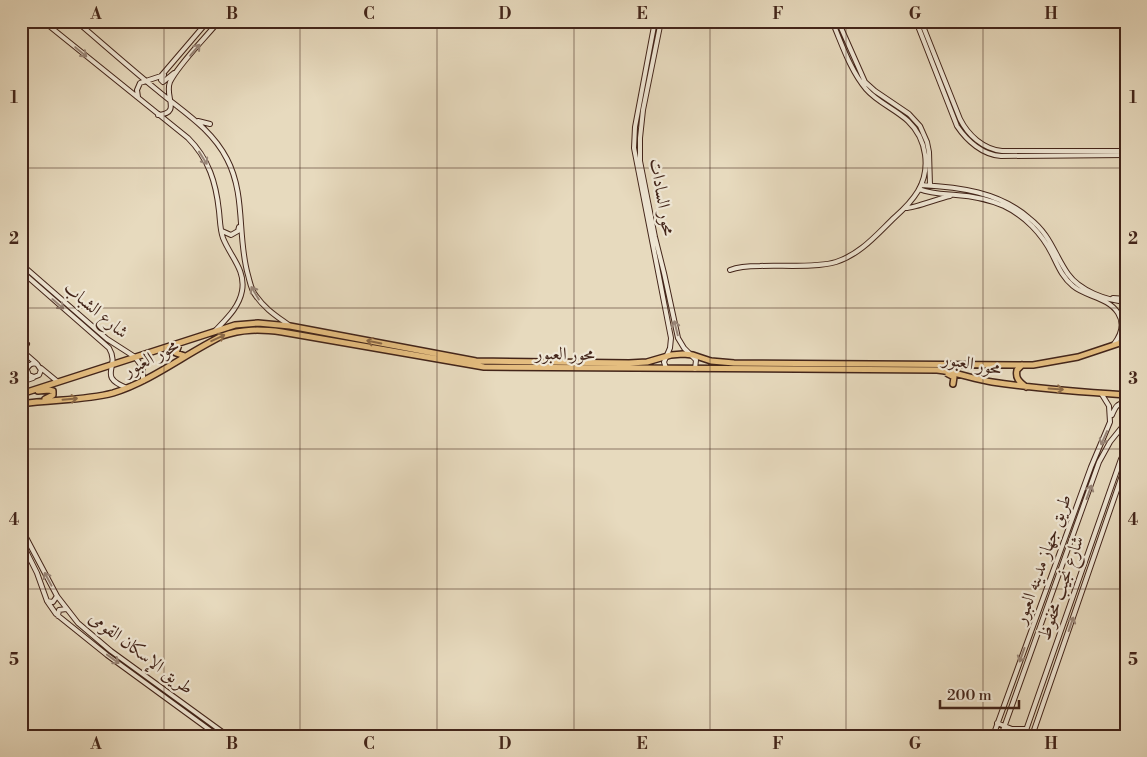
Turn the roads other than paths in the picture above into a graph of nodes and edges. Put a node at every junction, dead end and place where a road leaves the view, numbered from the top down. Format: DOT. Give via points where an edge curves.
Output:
graph roads {
  1 [pos="43,21"];
  2 [pos="76,21"];
  3 [pos="208,21"];
  4 [pos="219,21"];
  5 [pos="655,21"];
  6 [pos="661,21"];
  7 [pos="832,21"];
  8 [pos="838,21"];
  9 [pos="916,21"];
  10 [pos="921,21"];
  11 [pos="102,36"];
  12 [pos="99,40"];
  13 [pos="93,63"];
  14 [pos="90,67"];
  15 [pos="180,68"];
  16 [pos="166,71"];
  17 [pos="147,81"];
  18 [pos="170,99"];
  19 [pos="139,100"];
  20 [pos="158,115"];
  21 [pos="196,120"];
  22 [pos="210,124"];
  23 [pos="634,138"];
  24 [pos="640,138"];
  25 [pos="640,151"];
  26 [pos="1126,151"];
  27 [pos="634,152"];
  28 [pos="1126,155"];
  29 [pos="930,185"];
  30 [pos="920,187"];
  31 [pos="239,194"];
  32 [pos="245,194"];
  33 [pos="957,194"];
  34 [pos="905,208"];
  35 [pos="240,220"];
  36 [pos="222,231"];
  37 [pos="21,264"];
  38 [pos="730,270"];
  39 [pos="21,271"];
  40 [pos="1103,296"];
  41 [pos="1114,300"];
  42 [pos="1126,301"];
  43 [pos="1113,307"];
  44 [pos="1126,308"];
  45 [pos="1121,319"];
  46 [pos="290,326"];
  47 [pos="213,332"];
  48 [pos="1126,341"];
  49 [pos="179,343"];
  50 [pos="27,344"];
  51 [pos="1114,344"];
  52 [pos="22,350"];
  53 [pos="693,355"];
  54 [pos="185,356"];
  55 [pos="666,356"];
  56 [pos="135,357"];
  57 [pos="21,358"];
  58 [pos="36,363"];
  59 [pos="113,365"];
  60 [pos="1023,365"];
  61 [pos="41,368"];
  62 [pos="27,369"];
  63 [pos="667,369"];
  64 [pos="696,369"];
  65 [pos="928,370"];
  66 [pos="21,376"];
  67 [pos="36,377"];
  68 [pos="143,381"];
  69 [pos="21,382"];
  70 [pos="58,382"];
  71 [pos="953,384"];
  72 [pos="127,388"];
  73 [pos="1027,388"];
  74 [pos="1101,393"];
  75 [pos="23,394"];
  76 [pos="1126,395"];
  77 [pos="40,402"];
  78 [pos="21,404"];
  79 [pos="1126,404"];
  80 [pos="1111,416"];
  81 [pos="1126,422"];
  82 [pos="1126,449"];
  83 [pos="1126,464"];
  84 [pos="1076,510"];
  85 [pos="1082,512"];
  86 [pos="21,528"];
  87 [pos="21,542"];
  88 [pos="1091,544"];
  89 [pos="1098,546"];
  90 [pos="57,596"];
  91 [pos="46,601"];
  92 [pos="66,609"];
  93 [pos="1039,611"];
  94 [pos="1046,613"];
  95 [pos="58,616"];
  96 [pos="1055,647"];
  97 [pos="1062,650"];
  98 [pos="200,708"];
  99 [pos="197,713"];
  100 [pos="997,723"];
  101 [pos="1004,726"];
  102 [pos="1027,728"];
  103 [pos="218,736"];
  104 [pos="228,736"];
  105 [pos="993,736"];
  106 [pos="1001,736"];
  107 [pos="1024,736"];
  108 [pos="1032,736"];
  1 -- 13 [label="street, one-way"];
  2 -- 12 [label="street"];
  3 -- 16 [label="street"];
  15 -- 4 [label="street, one-way"];
  5 -- 23 [label="street, محور السادات"];
  6 -- 24 [label="street, محور السادات" via="644,101"];
  7 -- 30 [label="street" via="862,84 869,93 908,121 918,134 925,160"];
  8 -- 29 [label="street" via="865,82 920,126 928,142"];
  9 -- 28 [label="street" via="957,126 985,152 1001,156"];
  10 -- 26 [label="street" via="960,119 968,132 986,147 1010,151"];
  11 -- 12 [label="street"];
  12 -- 17 [label="street"];
  13 -- 14 [label="street"];
  13 -- 19 [label="street"];
  15 -- 16 [label="street" via="163,82"];
  15 -- 18 [label="street" via="170,83"];
  16 -- 17 [label="street"];
  17 -- 18 [label="street"];
  17 -- 19 [label="street" via="138,86"];
  18 -- 20 [label="street" via="171,109"];
  18 -- 21 [label="street"];
  19 -- 20 [label="street"];
  20 -- 36 [label="street, one-way" via="188,138 206,162 217,192"];
  21 -- 22 [label="street"];
  21 -- 31 [label="street" via="222,149"];
  23 -- 24 [label="street"];
  23 -- 27 [label="street, محور السادات"];
  24 -- 25 [label="street, محور السادات"];
  25 -- 27 [label="street"];
  53 -- 25 [label="street, محور السادات, one-way" via="680,343 677,332 655,237"];
  27 -- 55 [label="street, محور السادات" via="671,338"];
  29 -- 30 [label="street"];
  29 -- 40 [label="street" via="976,191 1019,210 1047,236 1072,279 1079,286"];
  30 -- 33 [label="street" via="930,193"];
  30 -- 34 [label="street"];
  31 -- 32 [label="street"];
  31 -- 35 [label="street"];
  33 -- 34 [label="street"];
  33 -- 43 [label="street" via="993,202 1022,217 1046,244 1068,282"];
  34 -- 38 [label="street" via="873,240 840,260 824,264"];
  35 -- 36 [label="street" via="235,234"];
  46 -- 35 [label="street, one-way" via="271,312 253,292 243,256"];
  36 -- 47 [label="street" via="240,270 242,291 234,310"];
  37 -- 56 [label="street, شارع الشباب" via="107,339"];
  39 -- 59 [label="street, شارع الشباب, one-way" via="109,348"];
  40 -- 41 [label="street"];
  40 -- 42 [label="street"];
  41 -- 42 [label="street"];
  41 -- 43 [label="street" via="1118,305"];
  43 -- 45 [label="street"];
  44 -- 45 [label="street"];
  45 -- 51 [label="street" via="1121,332"];
  46 -- 47 [label="highway, محور العبور" via="250,323"];
  55 -- 46 [label="highway, محور العبور, one-way" via="629,362 484,361"];
  47 -- 49 [label="highway, محور العبور"];
  48 -- 51 [label="highway, محور العبور"];
  49 -- 54 [label="highway" via="176,352"];
  49 -- 56 [label="highway, محور العبور"];
  50 -- 52 [label="street"];
  51 -- 60 [label="highway, محور العبور" via="1070,358"];
  52 -- 58 [label="street"];
  53 -- 55 [label="highway, محور العبور"];
  53 -- 60 [label="highway, محور العبور" via="716,362"];
  53 -- 64 [label="street, محور السادات"];
  54 -- 63 [label="highway, محور العبور, one-way" via="222,336 257,329 476,367"];
  54 -- 68 [label="highway, محور العبور"];
  55 -- 63 [label="street, محور السادات" via="664,365"];
  56 -- 59 [label="highway, محور العبور"];
  56 -- 68 [label="street, شارع الشباب" via="143,368"];
  57 -- 62 [label="street"];
  58 -- 61 [label="street"];
  58 -- 62 [label="street"];
  59 -- 70 [label="highway, محور العبور"];
  59 -- 72 [label="street, شارع الشباب" via="110,372 112,380"];
  60 -- 73 [label="highway" via="1018,368 1016,376"];
  61 -- 67 [label="street"];
  61 -- 70 [label="street"];
  62 -- 66 [label="street"];
  62 -- 67 [label="street" via="29,375"];
  63 -- 64 [label="highway, محور العبور"];
  64 -- 65 [label="highway, محور العبور"];
  65 -- 71 [label="highway" via="952,376"];
  65 -- 73 [label="highway, محور العبور"];
  67 -- 69 [label="street"];
  68 -- 72 [label="highway, محور العبور"];
  70 -- 75 [label="highway, محور العبور"];
  77 -- 72 [label="highway, محور العبور, one-way" via="90,398"];
  73 -- 74 [label="highway, محور العبور, one-way"];
  74 -- 76 [label="highway, محور العبور"];
  74 -- 80 [label="street"];
  75 -- 77 [label="highway" via="53,391 53,395"];
  77 -- 78 [label="highway, محور العبور"];
  79 -- 80 [label="street" via="1118,405"];
  80 -- 84 [label="street, طريق جهاز مدينه العبور, one-way"];
  85 -- 81 [label="street, طريق جهاز مدينه العبور, one-way" via="1103,455"];
  82 -- 88 [label="street, شارع نجيب محفوظ"];
  83 -- 89 [label="street, شارع نجيب محفوظ"];
  84 -- 85 [label="street"];
  84 -- 93 [label="street, طريق جهاز مدينه العبور"];
  85 -- 94 [label="street, طريق جهاز مدينه العبور"];
  90 -- 86 [label="street, طريق الإسكان القومى, one-way"];
  87 -- 91 [label="street, طريق الإسكان القومى" via="37,573"];
  88 -- 89 [label="street"];
  88 -- 96 [label="street, شارع نجيب محفوظ"];
  97 -- 89 [label="street, شارع نجيب محفوظ, one-way"];
  90 -- 91 [label="street" via="53,602"];
  90 -- 92 [label="street, طريق الإسكان القومى"];
  91 -- 95 [label="street, طريق الإسكان القومى"];
  92 -- 95 [label="street" via="59,610"];
  92 -- 99 [label="street, طريق الإسكان القومى" via="92,636"];
  93 -- 94 [label="street"];
  93 -- 100 [label="street, طريق جهاز مدينه العبور, one-way"];
  94 -- 101 [label="street, طريق جهاز مدينه العبور"];
  95 -- 103 [label="street, طريق الإسكان القومى, one-way"];
  96 -- 97 [label="street"];
  96 -- 102 [label="street, شارع نجيب محفوظ"];
  97 -- 108 [label="street, شارع نجيب محفوظ"];
  98 -- 99 [label="street"];
  99 -- 104 [label="street, طريق الإسكان القومى"];
  100 -- 101 [label="street"];
  100 -- 105 [label="street, طريق جهاز مدينه العبور"];
  101 -- 102 [label="street"];
  101 -- 106 [label="street, طريق جهاز مدينه العبور"];
  102 -- 107 [label="street, شارع نجيب محفوظ"];
}
